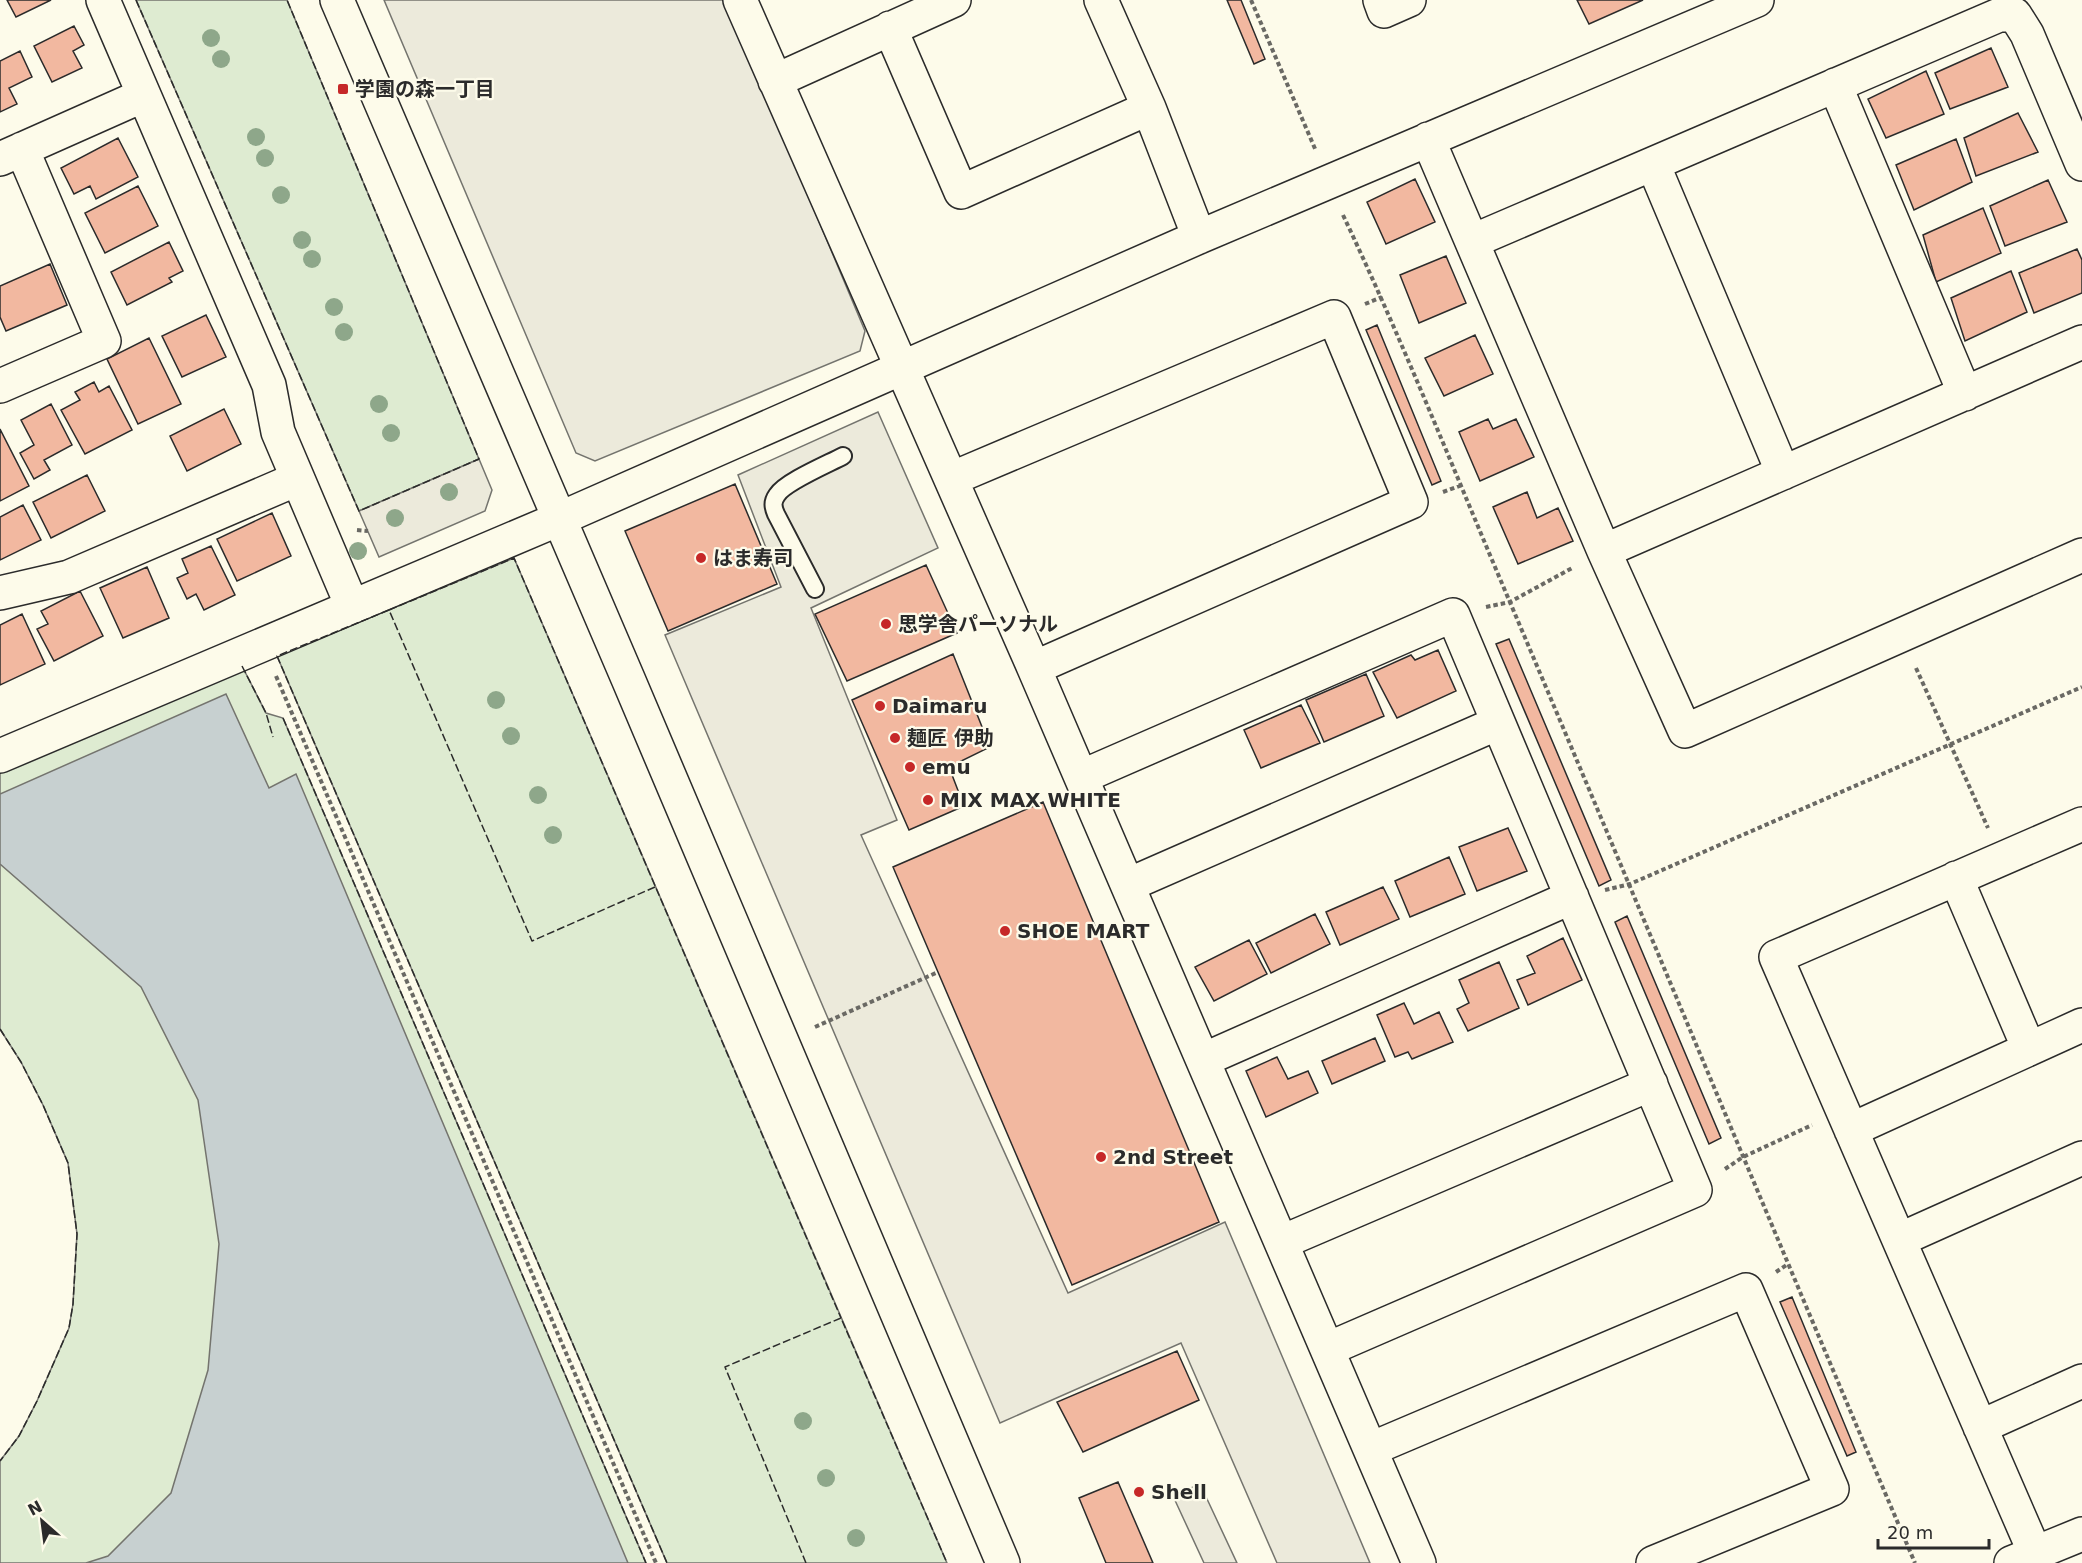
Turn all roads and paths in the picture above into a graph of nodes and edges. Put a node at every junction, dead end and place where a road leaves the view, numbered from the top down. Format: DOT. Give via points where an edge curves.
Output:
graph roads {
  1 [pos="103,0"];
  2 [pos="337,0"];
  3 [pos="740,0"];
  4 [pos="954,0"];
  5 [pos="1101,0"];
  6 [pos="1251,0"];
  7 [pos="1380,0"];
  8 [pos="1409,0"];
  9 [pos="1757,0"];
  10 [pos="1698,11"];
  11 [pos="890,28"];
  12 [pos="775,81"];
  13 [pos="1835,85"];
  14 [pos="144,95"];
  15 [pos="1149,108"];
  16 [pos="1428,139"];
  17 [pos="1316,152"];
  18 [pos="11,154"];
  19 [pos="1653,164"];
  20 [pos="2082,164"];
  21 [pos="1343,213"];
  22 [pos="1199,237"];
  23 [pos="1473,241"];
  24 [pos="2082,342"];
  25 [pos="901,368"];
  26 [pos="0,386"];
  27 [pos="1965,394"];
  28 [pos="843,456"];
  29 [pos="1783,473"];
  30 [pos="297,479"];
  31 [pos="951,479"];
  32 [pos="559,519"];
  33 [pos="1604,551"];
  34 [pos="2082,555"];
  35 [pos="815,589"];
  36 [pos="0,593"];
  37 [pos="1510,602"];
  38 [pos="352,606"];
  39 [pos="1900,634"];
  40 [pos="261,644"];
  41 [pos="1034,668"];
  42 [pos="2082,687"];
  43 [pos="1498,723"];
  44 [pos="1952,743"];
  45 [pos="0,756"];
  46 [pos="1081,777"];
  47 [pos="2082,824"];
  48 [pos="2002,859"];
  49 [pos="1956,878"];
  50 [pos="1630,884"];
  51 [pos="1128,885"];
  52 [pos="1572,897"];
  53 [pos="938,972"];
  54 [pos="2082,1025"];
  55 [pos="813,1027"];
  56 [pos="2028,1049"];
  57 [pos="1203,1060"];
  58 [pos="1651,1084"];
  59 [pos="1847,1120"];
  60 [pos="1743,1157"];
  61 [pos="2082,1158"];
  62 [pos="1899,1240"];
  63 [pos="1282,1242"];
  64 [pos="1328,1349"];
  65 [pos="2082,1381"];
  66 [pos="1980,1427"];
  67 [pos="1371,1449"];
  68 [pos="2082,1534"];
  69 [pos="2023,1558"];
  70 [pos="656,1563"];
  71 [pos="1003,1563"];
  72 [pos="1419,1563"];
  73 [pos="1653,1563"];
  74 [pos="1915,1563"];
  1 -- 14 [label="street"];
  2 -- 32 [label="street"];
  3 -- 12 [label="street"];
  4 -- 11 [label="street"];
  5 -- 15 [label="street"];
  6 -- 17 [label="path"];
  7 -- 8 [label="street" via="1384,11"];
  9 -- 10 [label="street"];
  10 -- 16 [label="street"];
  11 -- 12 [label="street"];
  11 -- 15 [label="street" via="961,192"];
  12 -- 25 [label="street"];
  13 -- 19 [label="street"];
  13 -- 20 [label="street" via="1999,15 2015,15 2027,34"];
  13 -- 27 [label="street"];
  14 -- 18 [label="street"];
  14 -- 30 [label="street" via="268,385 278,432"];
  15 -- 22 [label="street"];
  16 -- 22 [label="street"];
  16 -- 23 [label="street"];
  18 -- 26 [label="street" via="104,341"];
  19 -- 23 [label="street"];
  19 -- 29 [label="street"];
  21 -- 37 [label="path"];
  22 -- 25 [label="street"];
  23 -- 33 [label="street"];
  24 -- 27 [label="street"];
  25 -- 31 [label="street"];
  25 -- 32 [label="street"];
  27 -- 29 [label="street"];
  28 -- 35 [label="lane" via="783,488 774,500 776,514"];
  29 -- 33 [label="street"];
  30 -- 36 [label="street" via="69,577"];
  30 -- 38 [label="street"];
  31 -- 41 [label="street"];
  31 -- 41 [label="street" via="1334,317 1411,502"];
  32 -- 38 [label="street"];
  32 -- 71 [label="street"];
  33 -- 37 [label="path"];
  33 -- 39 [label="street" via="1684,730"];
  34 -- 39 [label="street"];
  37 -- 50 [label="path"];
  38 -- 40 [label="street"];
  39 -- 44 [label="path"];
  40 -- 45 [label="street"];
  40 -- 70 [label="path"];
  41 -- 46 [label="street"];
  42 -- 44 [label="path"];
  43 -- 46 [label="street" via="1453,615"];
  43 -- 51 [label="street"];
  43 -- 52 [label="street"];
  44 -- 48 [label="path"];
  44 -- 50 [label="path"];
  46 -- 51 [label="street"];
  47 -- 48 [label="street"];
  48 -- 49 [label="street"];
  49 -- 56 [label="street"];
  49 -- 59 [label="street" via="1776,957"];
  50 -- 60 [label="path"];
  51 -- 57 [label="street"];
  52 -- 57 [label="street"];
  52 -- 58 [label="street"];
  53 -- 55 [label="path"];
  54 -- 56 [label="street"];
  56 -- 59 [label="street"];
  57 -- 63 [label="street"];
  58 -- 63 [label="street"];
  58 -- 64 [label="street" via="1695,1190"];
  59 -- 60 [label="path"];
  59 -- 62 [label="street"];
  60 -- 74 [label="path"];
  61 -- 62 [label="street"];
  62 -- 66 [label="street"];
  63 -- 64 [label="street"];
  64 -- 67 [label="street"];
  65 -- 66 [label="street"];
  66 -- 69 [label="street"];
  67 -- 72 [label="street"];
  67 -- 73 [label="street" via="1746,1290 1833,1489"];
  68 -- 69 [label="street"];
}
